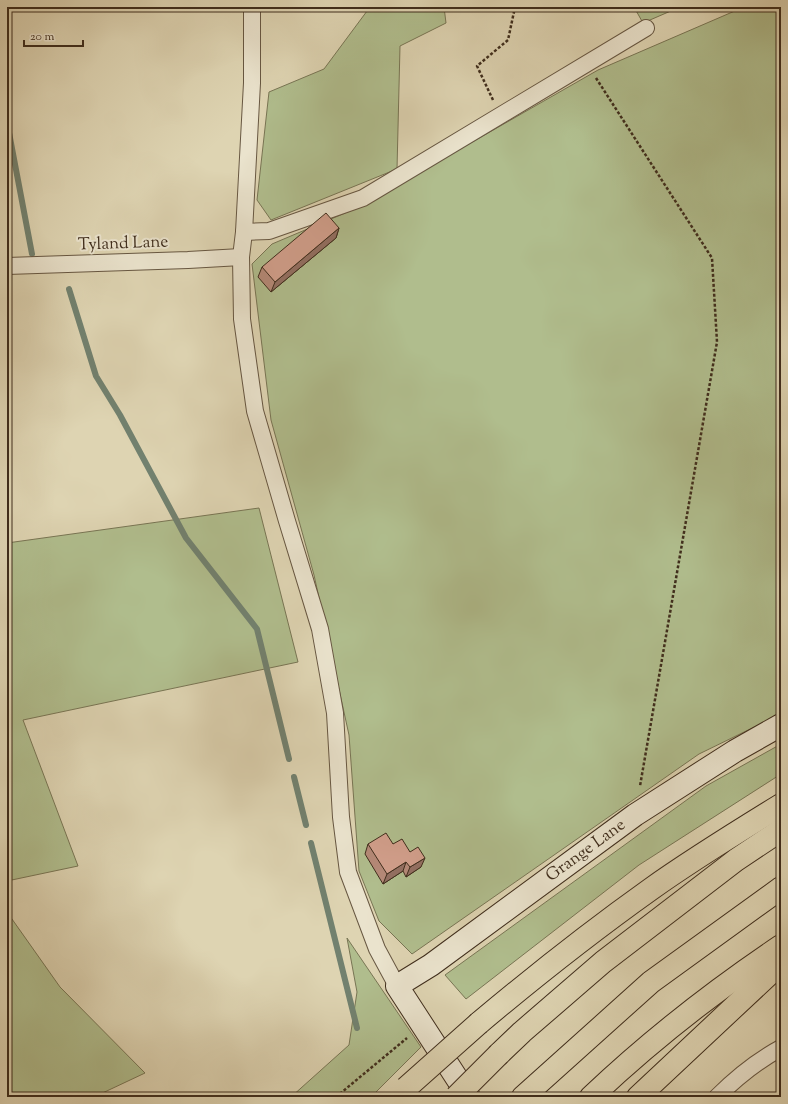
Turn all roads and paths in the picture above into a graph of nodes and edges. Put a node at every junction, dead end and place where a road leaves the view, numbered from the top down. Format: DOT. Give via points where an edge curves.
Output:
graph roads {
  1 [pos="252,7"];
  2 [pos="515,7"];
  3 [pos="646,28"];
  4 [pos="594,76"];
  5 [pos="500,115"];
  6 [pos="244,232"];
  7 [pos="241,257"];
  8 [pos="7,266"];
  9 [pos="781,725"];
  10 [pos="781,806"];
  11 [pos="635,815"];
  12 [pos="781,830"];
  13 [pos="781,888"];
  14 [pos="781,946"];
  15 [pos="781,963"];
  16 [pos="397,986"];
  17 [pos="423,1025"];
  18 [pos="781,1048"];
  19 [pos="401,1092"];
  20 [pos="524,1096"];
  21 [pos="336,1097"];
  22 [pos="456,1097"];
  23 [pos="469,1097"];
  24 [pos="591,1097"];
  25 [pos="638,1097"];
  26 [pos="717,1097"];
  1 -- 6 [label="street" via="252,83"];
  2 -- 5 [label="path" via="508,40 477,66"];
  3 -- 5 [label="street"];
  4 -- 11 [label="path" via="712,258 716,342"];
  5 -- 6 [label="street" via="363,198 269,231"];
  6 -- 7 [label="street"];
  7 -- 8 [label="street, Tyland Lane"];
  7 -- 16 [label="street" via="242,319 255,411 320,630 334,706 348,872 377,949"];
  9 -- 11 [label="street, Grange Lane" via="735,751"];
  10 -- 19 [label="highway, bridge" via="706,851 604,923 529,981"];
  11 -- 16 [label="street, Grange Lane" via="431,965"];
  12 -- 22 [label="highway, bridge" via="736,860 603,962 522,1032"];
  13 -- 20 [label="highway" via="651,982"];
  14 -- 24 [label="highway" via="736,976 622,1067"];
  15 -- 25 [label="highway"];
  16 -- 17 [label="street"];
  17 -- 21 [label="path"];
  17 -- 23 [label="street"];
  18 -- 26 [label="street" via="764,1057"];
}
